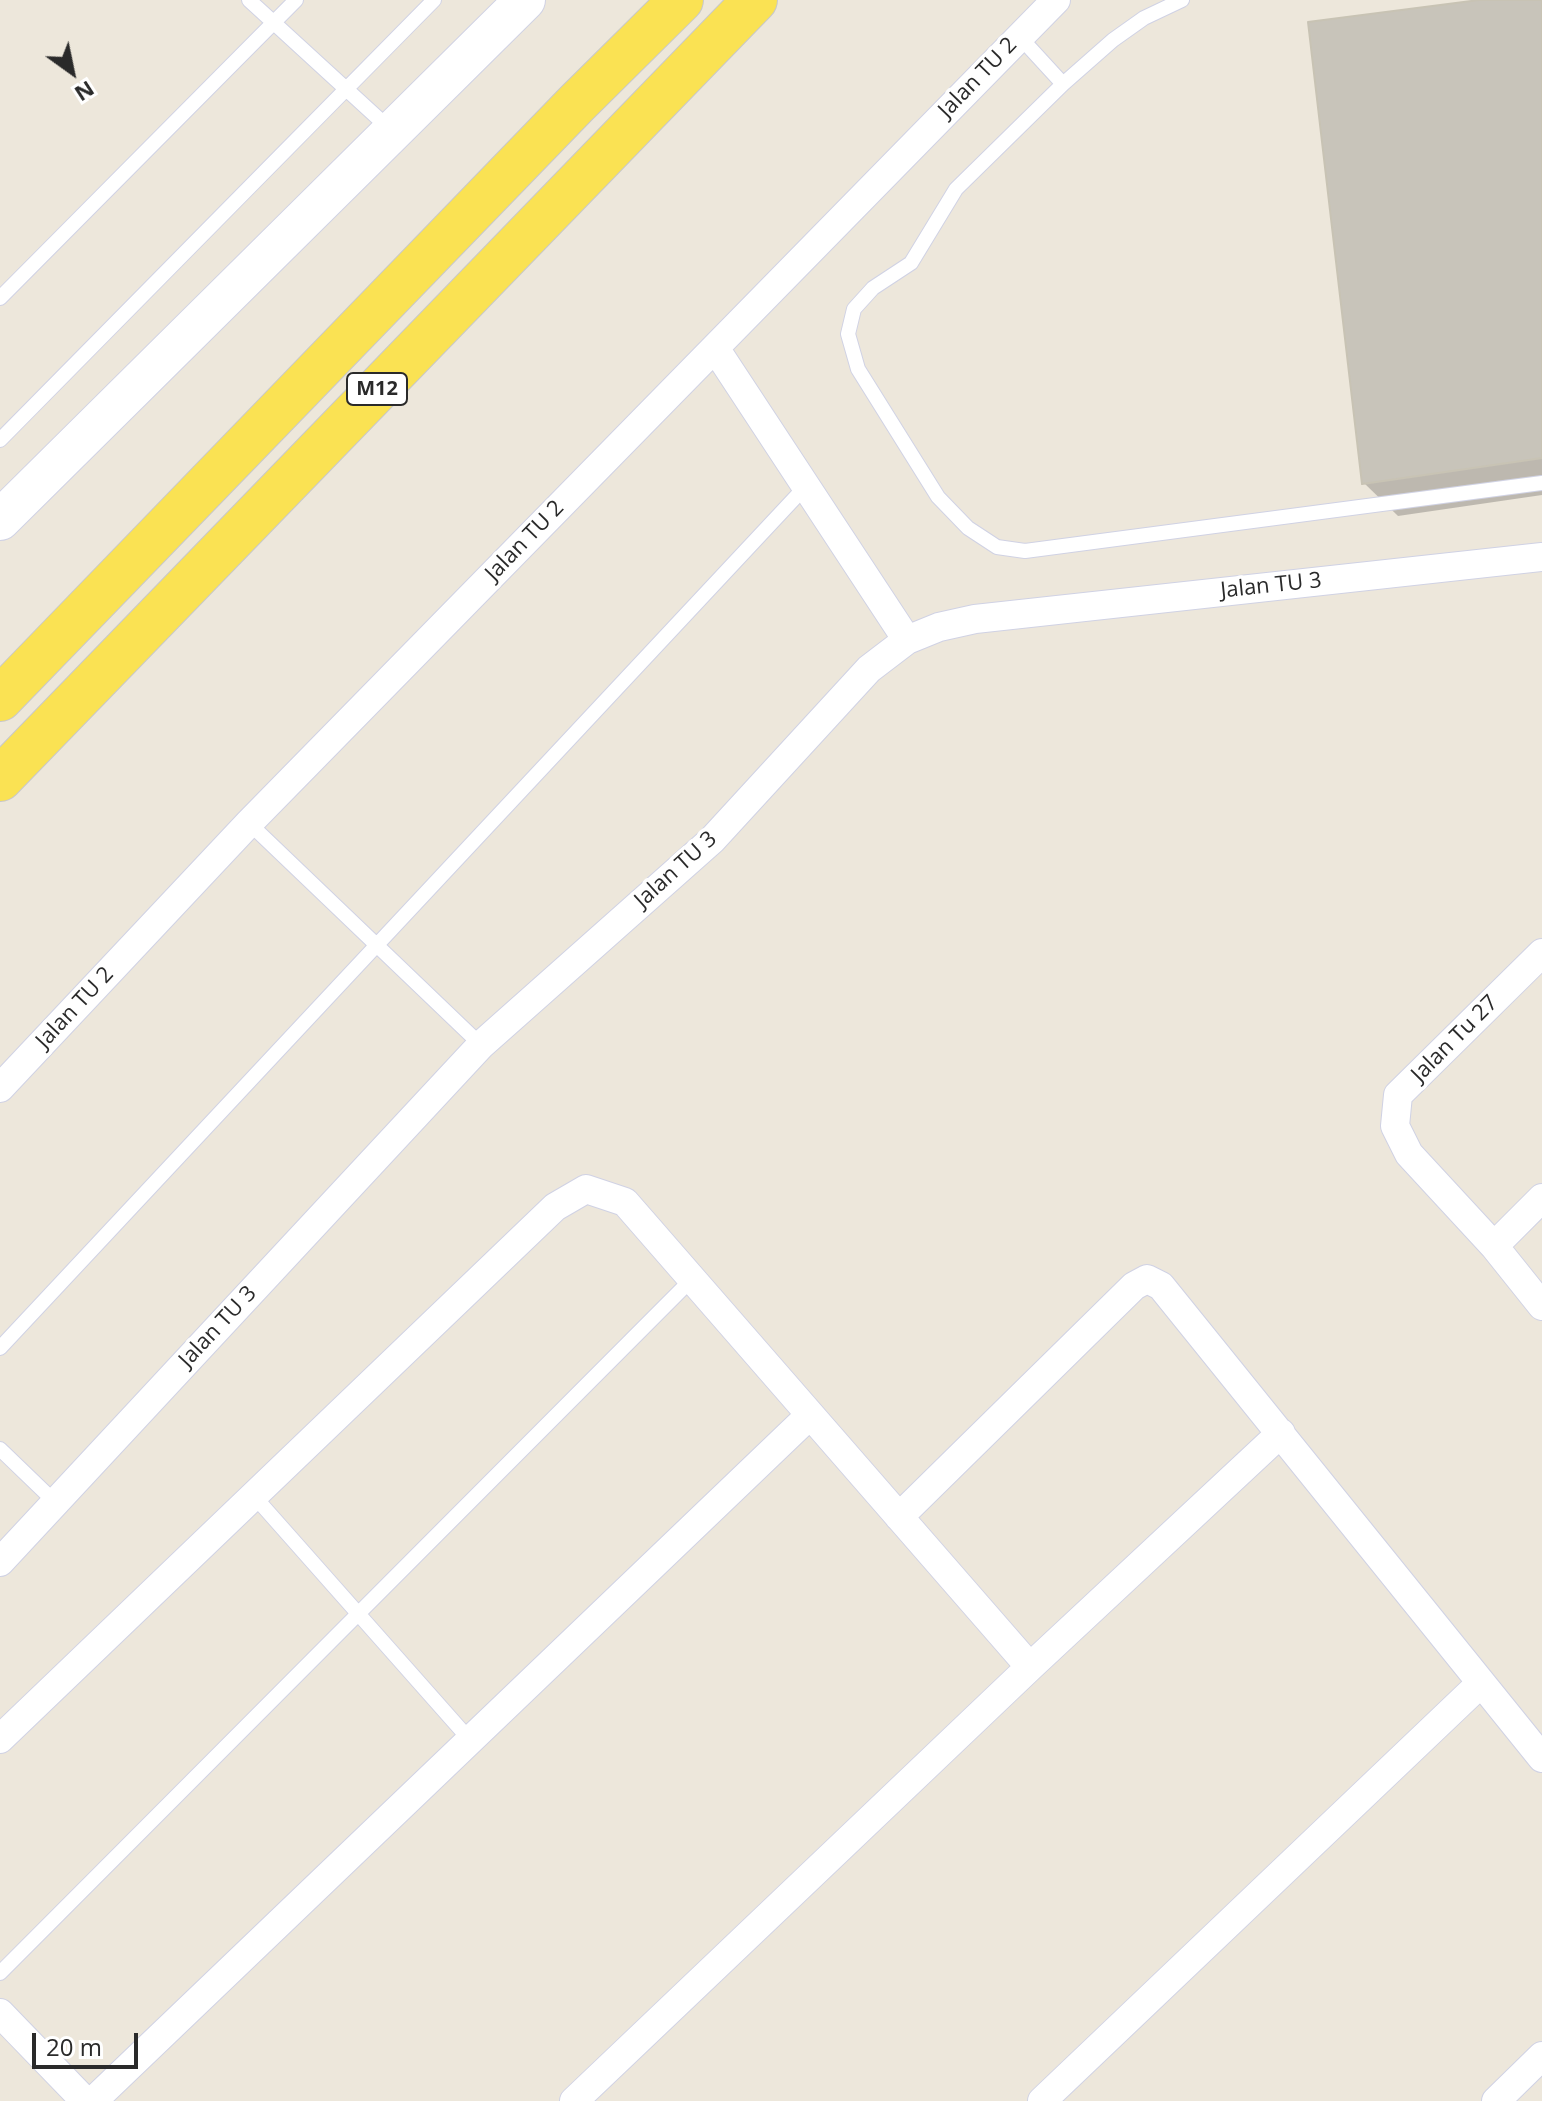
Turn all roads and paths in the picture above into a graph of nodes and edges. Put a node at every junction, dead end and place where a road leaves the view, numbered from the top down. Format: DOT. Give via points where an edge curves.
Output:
graph roads {
  1 [pos="249,0"];
  2 [pos="296,0"];
  3 [pos="434,0"];
  4 [pos="525,0"];
  5 [pos="681,0"];
  6 [pos="755,0"];
  7 [pos="1056,0"];
  8 [pos="1182,0"];
  9 [pos="274,23"];
  10 [pos="1019,36"];
  11 [pos="1063,84"];
  12 [pos="347,89"];
  13 [pos="392,131"];
  14 [pos="0,298"];
  15 [pos="715,348"];
  16 [pos="0,440"];
  17 [pos="1542,483"];
  18 [pos="806,486"];
  19 [pos="0,520"];
  20 [pos="1542,557"];
  21 [pos="907,640"];
  22 [pos="0,699"];
  23 [pos="0,779"];
  24 [pos="249,823"];
  25 [pos="376,945"];
  26 [pos="1542,953"];
  27 [pos="481,1045"];
  28 [pos="0,1088"];
  29 [pos="1542,1198"];
  30 [pos="1494,1246"];
  31 [pos="692,1279"];
  32 [pos="1542,1306"];
  33 [pos="0,1348"];
  34 [pos="810,1415"];
  35 [pos="1281,1433"];
  36 [pos="0,1449"];
  37 [pos="254,1496"];
  38 [pos="55,1502"];
  39 [pos="899,1517"];
  40 [pos="0,1562"];
  41 [pos="358,1614"];
  42 [pos="1030,1667"];
  43 [pos="1481,1683"];
  44 [pos="0,1739"];
  45 [pos="470,1740"];
  46 [pos="1542,1758"];
  47 [pos="0,1973"];
  48 [pos="0,2013"];
  49 [pos="1542,2056"];
  50 [pos="85,2101"];
  51 [pos="93,2101"];
  52 [pos="574,2101"];
  53 [pos="1042,2101"];
  54 [pos="1496,2101"];
  1 -- 9 [label="lane"];
  2 -- 9 [label="lane"];
  3 -- 12 [label="lane"];
  4 -- 13 [label="street"];
  5 -- 22 [label="main road, M12"];
  6 -- 23 [label="main road, M12"];
  7 -- 10 [label="street, Jalan TU 2"];
  8 -- 11 [label="lane" via="1144,18"];
  9 -- 12 [label="lane"];
  9 -- 14 [label="lane"];
  10 -- 11 [label="lane"];
  10 -- 15 [label="street, Jalan TU 2"];
  11 -- 17 [label="lane" via="956,189 911,263 873,288 854,309 848,334 858,369 938,497 968,528 997,547 1025,551"];
  12 -- 13 [label="lane"];
  12 -- 16 [label="lane"];
  13 -- 19 [label="street"];
  15 -- 18 [label="street"];
  15 -- 24 [label="street, Jalan TU 2"];
  18 -- 21 [label="street"];
  18 -- 25 [label="lane"];
  20 -- 21 [label="street, Jalan TU 3" via="975,619"];
  21 -- 27 [label="street, Jalan TU 3" via="869,669 712,840"];
  24 -- 25 [label="lane"];
  24 -- 28 [label="street, Jalan TU 2"];
  25 -- 27 [label="lane"];
  25 -- 33 [label="lane"];
  26 -- 30 [label="street, Jalan Tu 27" via="1398,1095 1395,1126 1409,1154"];
  27 -- 38 [label="street, Jalan TU 3"];
  29 -- 30 [label="street"];
  30 -- 32 [label="street, Jalan Tu 27"];
  31 -- 34 [label="street"];
  31 -- 37 [label="street" via="625,1202 586,1189 555,1207"];
  31 -- 41 [label="lane"];
  34 -- 39 [label="street"];
  34 -- 45 [label="street"];
  35 -- 39 [label="street" via="1161,1286 1147,1279"];
  35 -- 42 [label="street"];
  35 -- 43 [label="street"];
  36 -- 38 [label="lane"];
  37 -- 41 [label="lane"];
  37 -- 44 [label="street"];
  38 -- 40 [label="street, Jalan TU 3"];
  39 -- 42 [label="street"];
  41 -- 45 [label="lane"];
  41 -- 47 [label="lane"];
  42 -- 52 [label="street"];
  43 -- 46 [label="street"];
  43 -- 53 [label="street"];
  45 -- 51 [label="street"];
  48 -- 50 [label="street"];
  49 -- 54 [label="street"];
}
